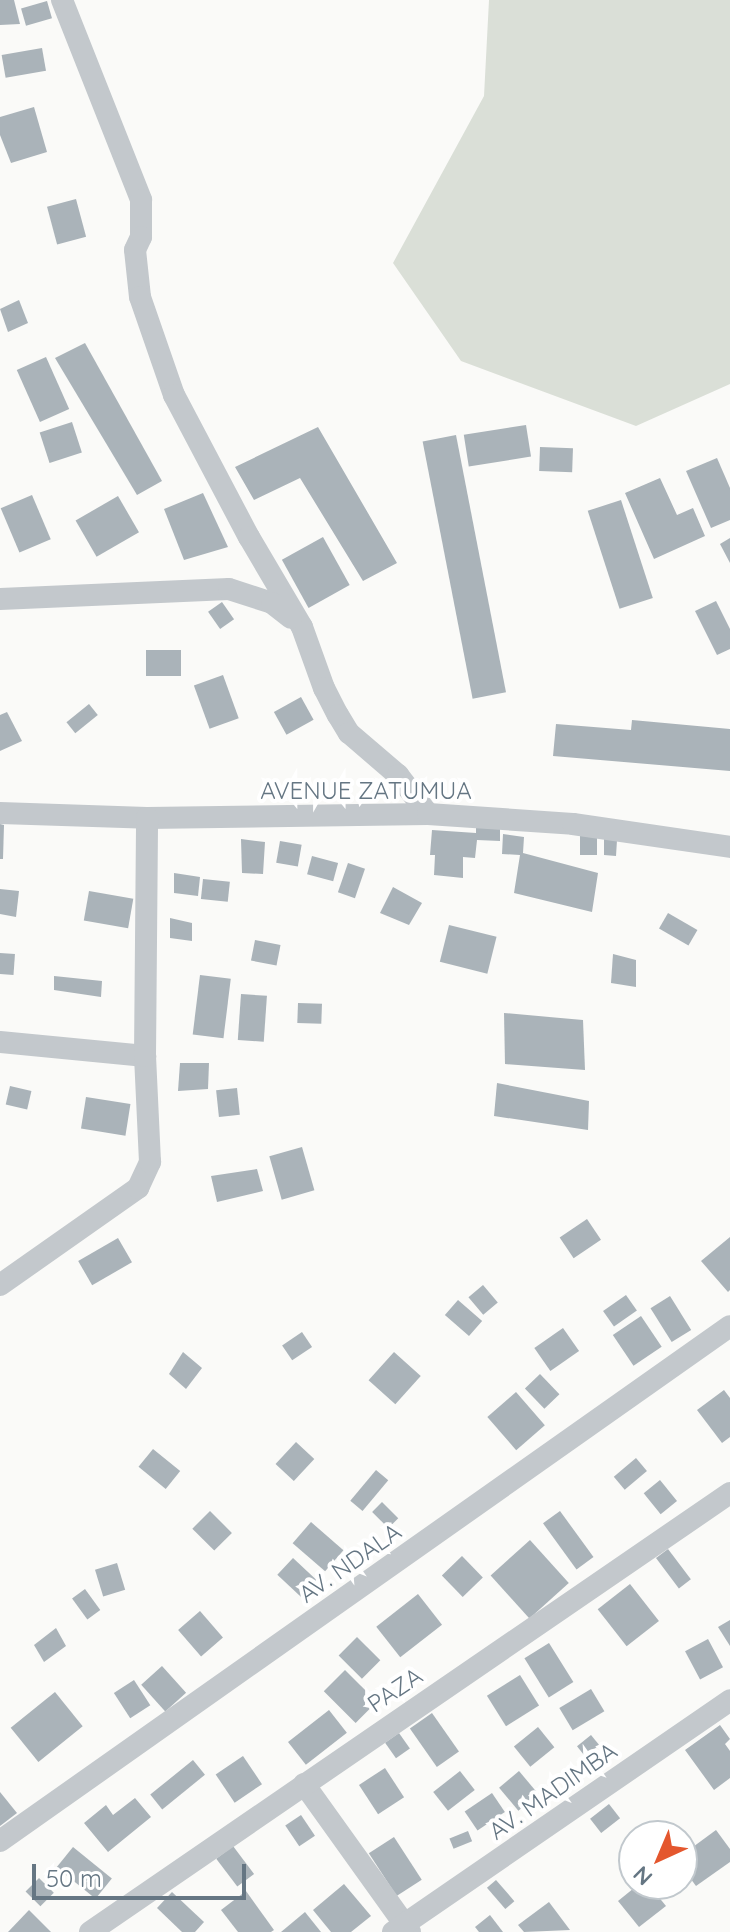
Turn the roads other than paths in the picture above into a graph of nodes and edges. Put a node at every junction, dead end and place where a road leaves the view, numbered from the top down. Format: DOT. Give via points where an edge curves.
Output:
graph roads {
  1 [pos="62,0"];
  2 [pos="0,599"];
  3 [pos="302,627"];
  4 [pos="0,813"];
  5 [pos="428,814"];
  6 [pos="147,818"];
  7 [pos="730,847"];
  8 [pos="0,1042"];
  9 [pos="145,1056"];
  10 [pos="0,1285"];
  11 [pos="730,1326"];
  12 [pos="730,1493"];
  13 [pos="730,1700"];
  14 [pos="304,1784"];
  15 [pos="0,1841"];
  16 [pos="403,1929"];
  17 [pos="90,1932"];
  1 -- 3 [label="street" via="141,200 141,237 134,261 153,342 198,444"];
  2 -- 3 [label="street" via="229,589 272,603"];
  3 -- 5 [label="street" via="324,688 349,733 398,775"];
  4 -- 6 [label="street, AVENUE ZATUMUA"];
  5 -- 6 [label="street, AVENUE ZATUMUA"];
  5 -- 7 [label="street, AVENUE ZATUMUA" via="573,824"];
  6 -- 9 [label="street"];
  8 -- 9 [label="street"];
  9 -- 10 [label="street" via="150,1162 138,1188"];
  11 -- 15 [label="street, AV. NDALA"];
  12 -- 14 [label="street, PAZA"];
  13 -- 16 [label="street, AV. MADIMBA"];
  14 -- 16 [label="street"];
  14 -- 17 [label="street, PAZA"];
}
